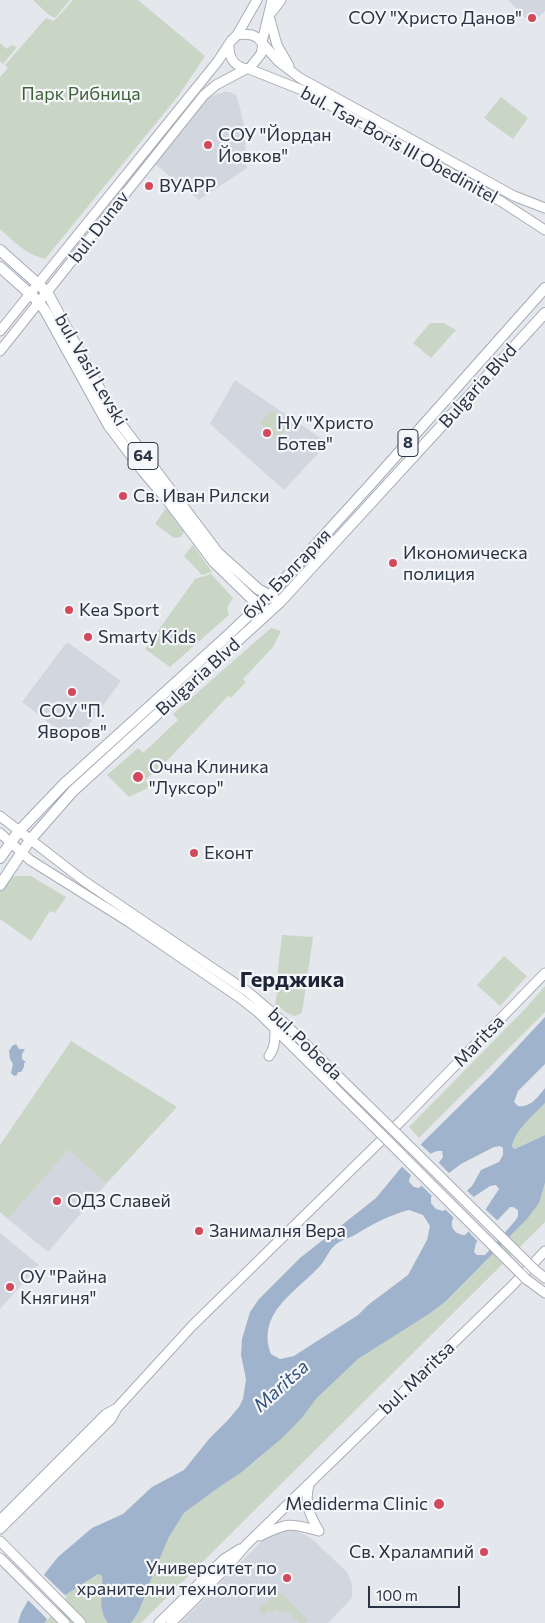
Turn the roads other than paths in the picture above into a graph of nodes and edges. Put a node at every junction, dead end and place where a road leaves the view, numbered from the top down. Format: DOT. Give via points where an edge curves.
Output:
graph roads {
  1 [pos="257,0"];
  2 [pos="272,0"];
  3 [pos="281,0"];
  4 [pos="269,16"];
  5 [pos="237,35"];
  6 [pos="263,43"];
  7 [pos="228,47"];
  8 [pos="248,69"];
  9 [pos="295,75"];
  10 [pos="545,208"];
  11 [pos="545,230"];
  12 [pos="0,250"];
  13 [pos="0,267"];
  14 [pos="38,283"];
  15 [pos="545,288"];
  16 [pos="47,292"];
  17 [pos="30,293"];
  18 [pos="39,302"];
  19 [pos="545,313"];
  20 [pos="0,331"];
  21 [pos="0,351"];
  22 [pos="270,595"];
  23 [pos="280,602"];
  24 [pos="259,605"];
  25 [pos="270,612"];
  26 [pos="0,816"];
  27 [pos="19,831"];
  28 [pos="0,833"];
  29 [pos="30,840"];
  30 [pos="10,842"];
  31 [pos="22,853"];
  32 [pos="0,858"];
  33 [pos="0,885"];
  34 [pos="545,973"];
  35 [pos="275,1029"];
  36 [pos="268,1056"];
  37 [pos="545,1252"];
  38 [pos="545,1278"];
  39 [pos="545,1293"];
  40 [pos="117,1408"];
  41 [pos="310,1483"];
  42 [pos="0,1520"];
  43 [pos="0,1530"];
  44 [pos="0,1541"];
  45 [pos="250,1542"];
  46 [pos="0,1558"];
  47 [pos="65,1623"];
  48 [pos="81,1623"];
  49 [pos="159,1623"];
  50 [pos="171,1623"];
  1 -- 5 [label="main road"];
  2 -- 4 [label="main road"];
  3 -- 4 [label="main road"];
  4 -- 6 [label="main road"];
  4 -- 9 [label="main road" via="281,54"];
  5 -- 6 [label="main road" via="248,34"];
  5 -- 7 [label="main road"];
  6 -- 8 [label="main road" via="261,54"];
  6 -- 9 [label="main road, bul. Tsar Boris III Obedinitel"];
  7 -- 8 [label="main road" via="232,61"];
  7 -- 14 [label="main road, bul. Dunav"];
  8 -- 11 [label="main road, bul. Tsar Boris III Obedinitel" via="307,92 502,202"];
  8 -- 16 [label="main road, bul. Dunav" via="216,85 204,95"];
  9 -- 10 [label="main road, bul. Tsar Boris III Obedinitel" via="514,196"];
  12 -- 14 [label="main road, bul. Vasil Levski / 64"];
  13 -- 17 [label="main road, bul. Vasil Levski / 64"];
  14 -- 16 [label="main road, bul. Vasil Levski / 64"];
  14 -- 17 [label="main road, bul. Dunav"];
  15 -- 22 [label="main road, бул. България / 8"];
  16 -- 18 [label="main road, bul. Dunav"];
  16 -- 22 [label="main road, bul. Vasil Levski / 64" via="117,421 218,553 258,589"];
  17 -- 18 [label="main road, bul. Vasil Levski / 64"];
  17 -- 20 [label="main road, bul. Dunav"];
  18 -- 21 [label="main road, bul. Dunav"];
  18 -- 24 [label="main road, bul. Vasil Levski / 64" via="109,426 214,562"];
  19 -- 23 [label="main road, Bulgaria Blvd / 8"];
  22 -- 23 [label="main road, bul. Vasil Levski / 64"];
  22 -- 24 [label="main road, бул. България / 8"];
  23 -- 25 [label="main road, Bulgaria Blvd / 8"];
  24 -- 25 [label="main road, bul. Vasil Levski / 64"];
  24 -- 27 [label="main road, бул. България / 8" via="64,784"];
  25 -- 29 [label="main road, Bulgaria Blvd / 8" via="73,791"];
  26 -- 27 [label="main road, bul. Pobeda"];
  27 -- 29 [label="main road, bul. Pobeda"];
  27 -- 30 [label="main road, бул. България / 8"];
  28 -- 30 [label="main road, bul. Pobeda"];
  29 -- 31 [label="main road, 8"];
  29 -- 38 [label="main road, bul. Pobeda, bridge" via="84,881 248,992 294,1032"];
  30 -- 31 [label="main road, bul. Pobeda"];
  30 -- 32 [label="main road, 8"];
  31 -- 33 [label="main road, 8"];
  31 -- 35 [label="main road, bul. Pobeda" via="240,998"];
  34 -- 40 [label="main road, Maritsa" via="402,1120 192,1326"];
  35 -- 36 [label="main road" via="275,1043"];
  35 -- 39 [label="main road, bul. Pobeda, bridge" via="526,1279"];
  37 -- 41 [label="main road, bul. Maritsa"];
  40 -- 42 [label="main road, Maritsa" via="106,1414"];
  40 -- 43 [label="main road, Maritsa" via="111,1420"];
  41 -- 45 [label="main road, bul. Maritsa"];
  41 -- 45 [label="main road" via="307,1503 310,1517 319,1532 300,1525 286,1525"];
  44 -- 48 [label="main road"];
  45 -- 49 [label="main road" via="224,1559"];
  45 -- 50 [label="main road"];
  46 -- 47 [label="main road"];
}
